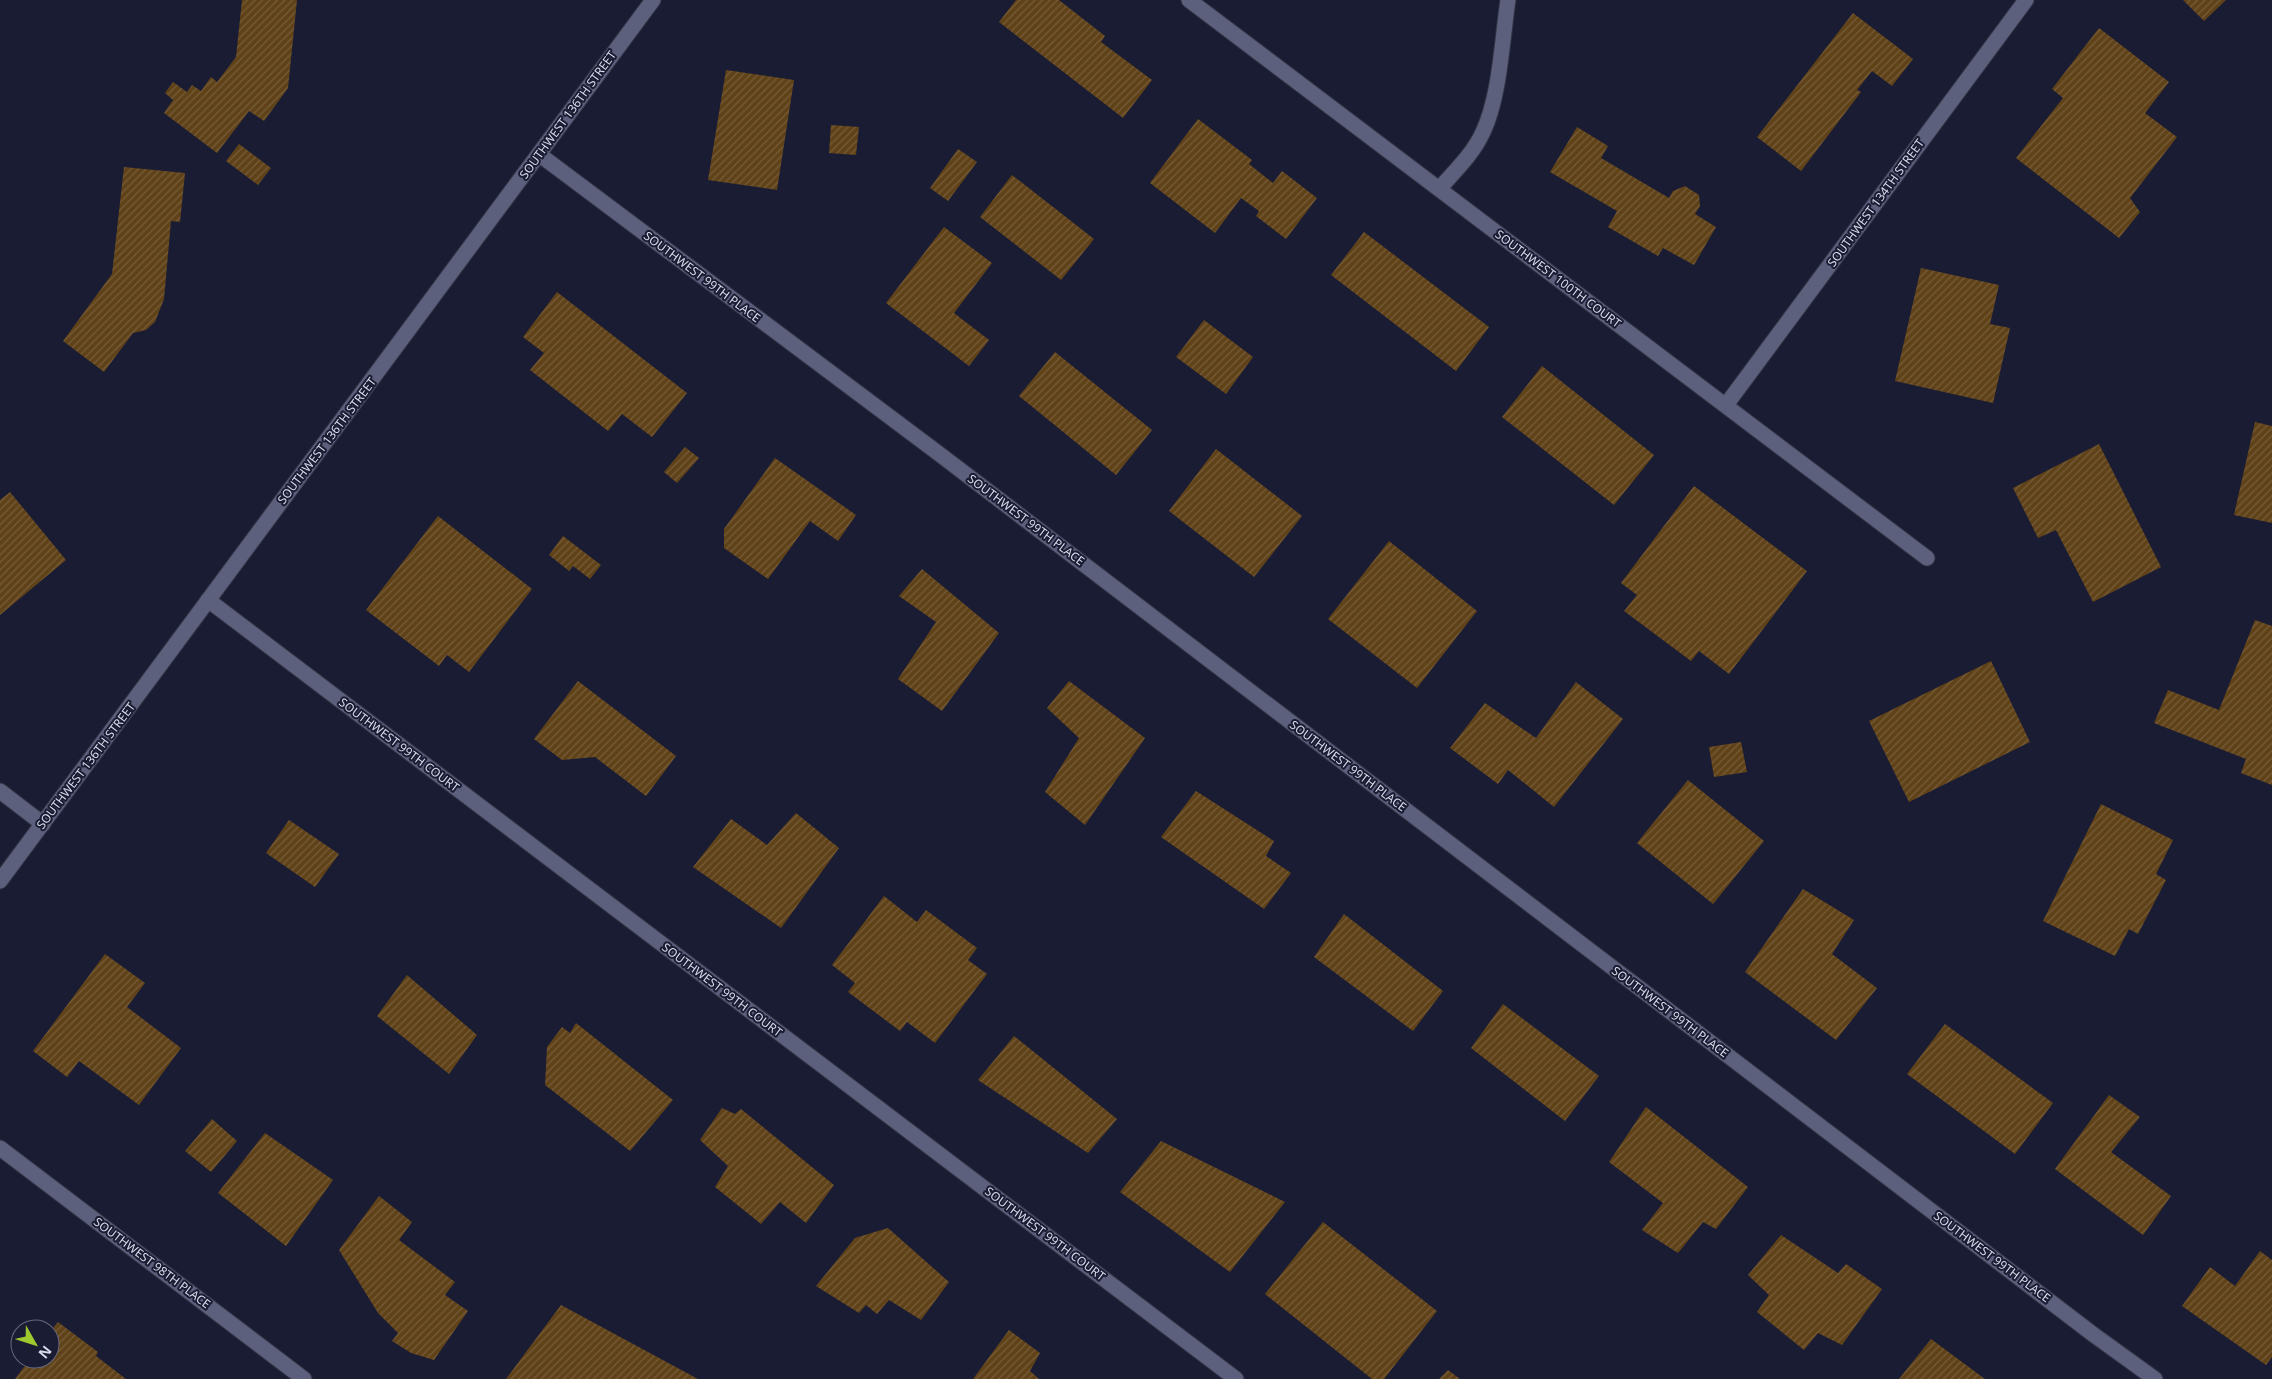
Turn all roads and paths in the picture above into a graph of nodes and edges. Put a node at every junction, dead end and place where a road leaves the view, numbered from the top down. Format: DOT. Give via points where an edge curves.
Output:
graph roads {
  1 [pos="653,0"];
  2 [pos="1189,0"];
  3 [pos="1508,0"];
  4 [pos="2026,0"];
  5 [pos="540,155"];
  6 [pos="1439,189"];
  7 [pos="1726,405"];
  8 [pos="1927,558"];
  9 [pos="208,600"];
  10 [pos="0,791"];
  11 [pos="43,824"];
  12 [pos="0,881"];
  13 [pos="0,1148"];
  14 [pos="304,1379"];
  15 [pos="1236,1379"];
  16 [pos="2154,1379"];
  1 -- 5 [label="street, SOUTHWEST 136TH STREET"];
  2 -- 6 [label="street, SOUTHWEST 100TH COURT"];
  3 -- 6 [label="street" via="1492,109 1470,153"];
  4 -- 7 [label="street, SOUTHWEST 134TH STREET"];
  5 -- 9 [label="street, SOUTHWEST 136TH STREET"];
  5 -- 16 [label="street, SOUTHWEST 99TH PLACE" via="938,453"];
  6 -- 7 [label="street, SOUTHWEST 100TH COURT"];
  7 -- 8 [label="street, SOUTHWEST 100TH COURT"];
  9 -- 11 [label="street, SOUTHWEST 136TH STREET"];
  9 -- 15 [label="street, SOUTHWEST 99TH COURT"];
  10 -- 11 [label="street"];
  11 -- 12 [label="street, SOUTHWEST 136TH STREET"];
  13 -- 14 [label="street, SOUTHWEST 98TH PLACE"];
}
